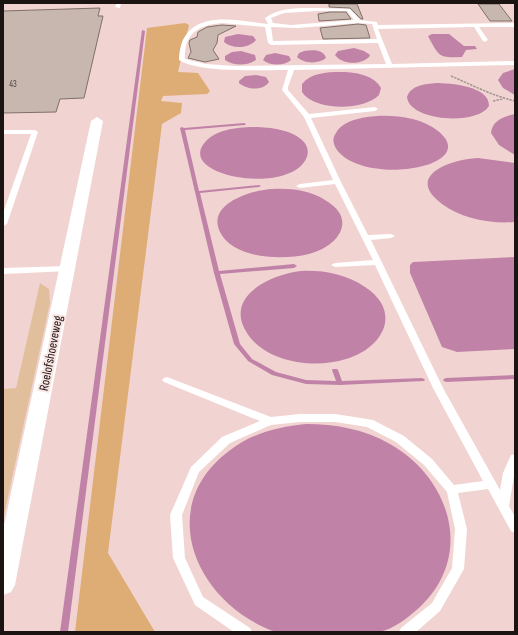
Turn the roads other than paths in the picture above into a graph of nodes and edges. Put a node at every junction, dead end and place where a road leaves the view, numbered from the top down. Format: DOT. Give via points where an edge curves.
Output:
graph roads {
  1 [pos="358,21"];
  2 [pos="515,25"];
  3 [pos="268,26"];
  4 [pos="280,26"];
  5 [pos="476,26"];
  6 [pos="375,27"];
  7 [pos="485,40"];
  8 [pos="380,41"];
  9 [pos="515,63"];
  10 [pos="444,65"];
  11 [pos="389,66"];
  12 [pos="291,68"];
  13 [pos="449,74"];
  14 [pos="375,109"];
  15 [pos="307,116"];
  16 [pos="97,121"];
  17 [pos="3,132"];
  18 [pos="337,182"];
  19 [pos="300,186"];
  20 [pos="3,224"];
  21 [pos="391,236"];
  22 [pos="366,238"];
  23 [pos="378,262"];
  24 [pos="335,265"];
  25 [pos="67,269"];
  26 [pos="3,271"];
  27 [pos="167,380"];
  28 [pos="270,421"];
  29 [pos="515,458"];
  30 [pos="491,484"];
  31 [pos="452,490"];
  32 [pos="503,507"];
  33 [pos="515,528"];
  34 [pos="3,585"];
  35 [pos="245,632"];
  36 [pos="406,632"];
  1 -- 4 [label="lane"];
  1 -- 4 [label="lane" via="348,10 273,13 268,18 271,24"];
  1 -- 6 [label="lane" via="375,24"];
  2 -- 5 [label="lane"];
  3 -- 4 [label="lane"];
  3 -- 8 [label="lane" via="271,43"];
  3 -- 12 [label="lane" via="205,22 185,36 182,60 191,64"];
  5 -- 6 [label="lane"];
  5 -- 7 [label="lane"];
  6 -- 8 [label="lane"];
  8 -- 11 [label="lane"];
  9 -- 10 [label="lane"];
  10 -- 11 [label="lane"];
  10 -- 13 [label="lane"];
  11 -- 12 [label="lane"];
  12 -- 15 [label="lane" via="285,90"];
  14 -- 15 [label="lane"];
  15 -- 18 [label="lane"];
  16 -- 25 [label="street, Roelofshoeveweg"];
  17 -- 20 [label="lane" via="35,132"];
  18 -- 19 [label="lane"];
  18 -- 22 [label="lane"];
  21 -- 22 [label="lane"];
  22 -- 23 [label="lane"];
  23 -- 24 [label="lane"];
  23 -- 30 [label="lane" via="438,388"];
  25 -- 26 [label="lane"];
  25 -- 34 [label="street, Roelofshoeveweg"];
  27 -- 28 [label="lane"];
  28 -- 31 [label="lane" via="335,418 369,424 400,439 428,462"];
  28 -- 35 [label="lane" via="226,440 196,470 176,516 179,558 199,601"];
  29 -- 32 [label="lane" via="508,473"];
  30 -- 31 [label="lane"];
  30 -- 32 [label="lane"];
  31 -- 36 [label="lane" via="461,529 458,569 436,607"];
  32 -- 33 [label="lane"];
}
